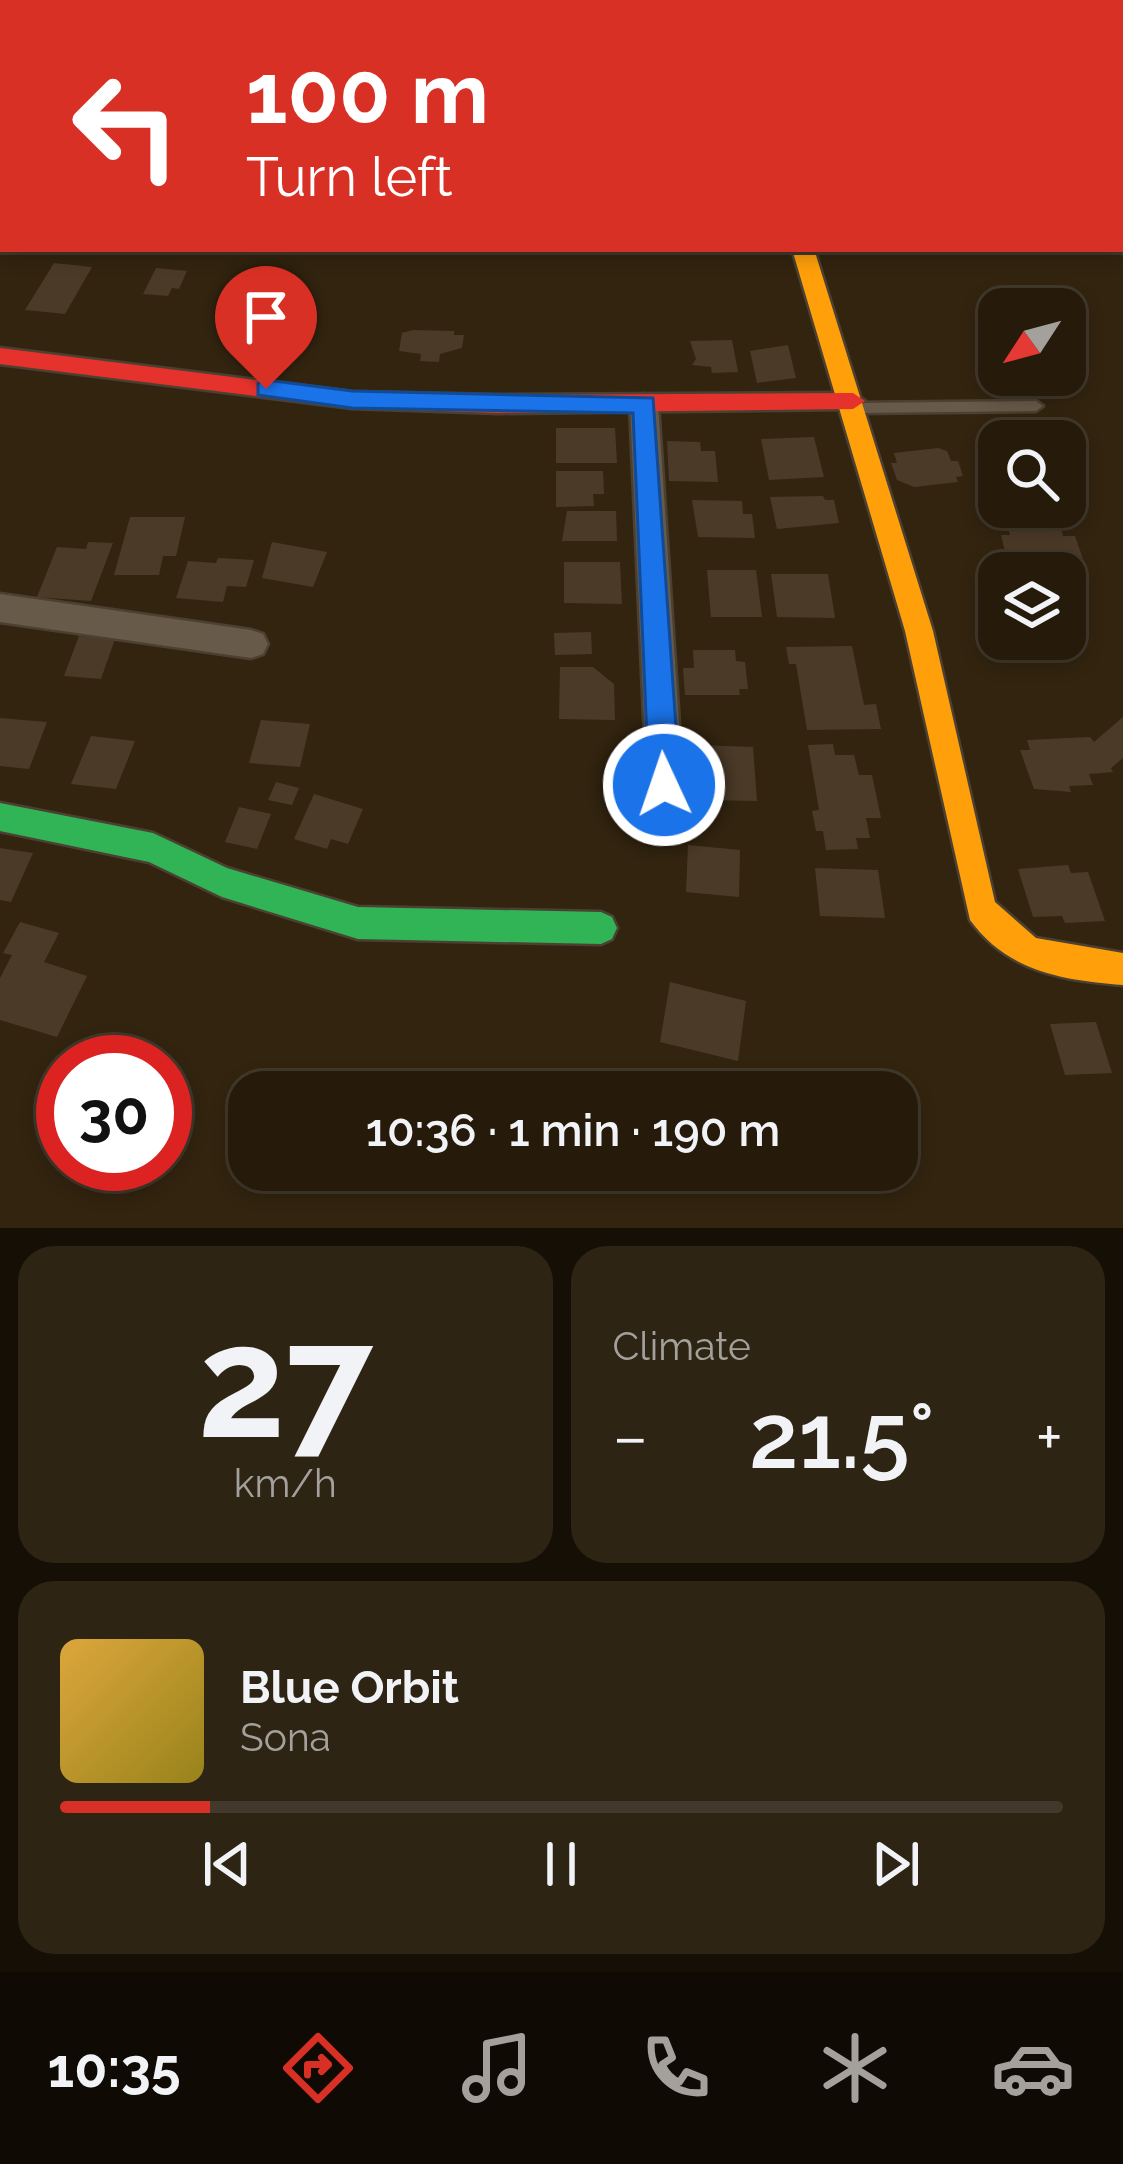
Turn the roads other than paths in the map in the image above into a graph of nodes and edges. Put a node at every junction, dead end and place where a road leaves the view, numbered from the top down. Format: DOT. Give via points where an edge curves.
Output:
graph roads {
  1 [pos="804,252"];
  2 [pos="0,356"];
  3 [pos="644,404"];
  4 [pos="854,404"];
  5 [pos="1036,406"];
  6 [pos="0,608"];
  7 [pos="251,644"];
  8 [pos="664,785"];
  9 [pos="0,817"];
  10 [pos="601,928"];
  11 [pos="1123,969"];
  1 -- 4 [label="street"];
  2 -- 3 [label="street" via="352,400"];
  3 -- 4 [label="street"];
  3 -- 8 [label="street"];
  4 -- 5 [label="lane"];
  4 -- 11 [label="street" via="919,631 981,909 997,934 1031,957"];
  6 -- 7 [label="street"];
  9 -- 10 [label="street" via="153,848 222,882 358,923"];
}
